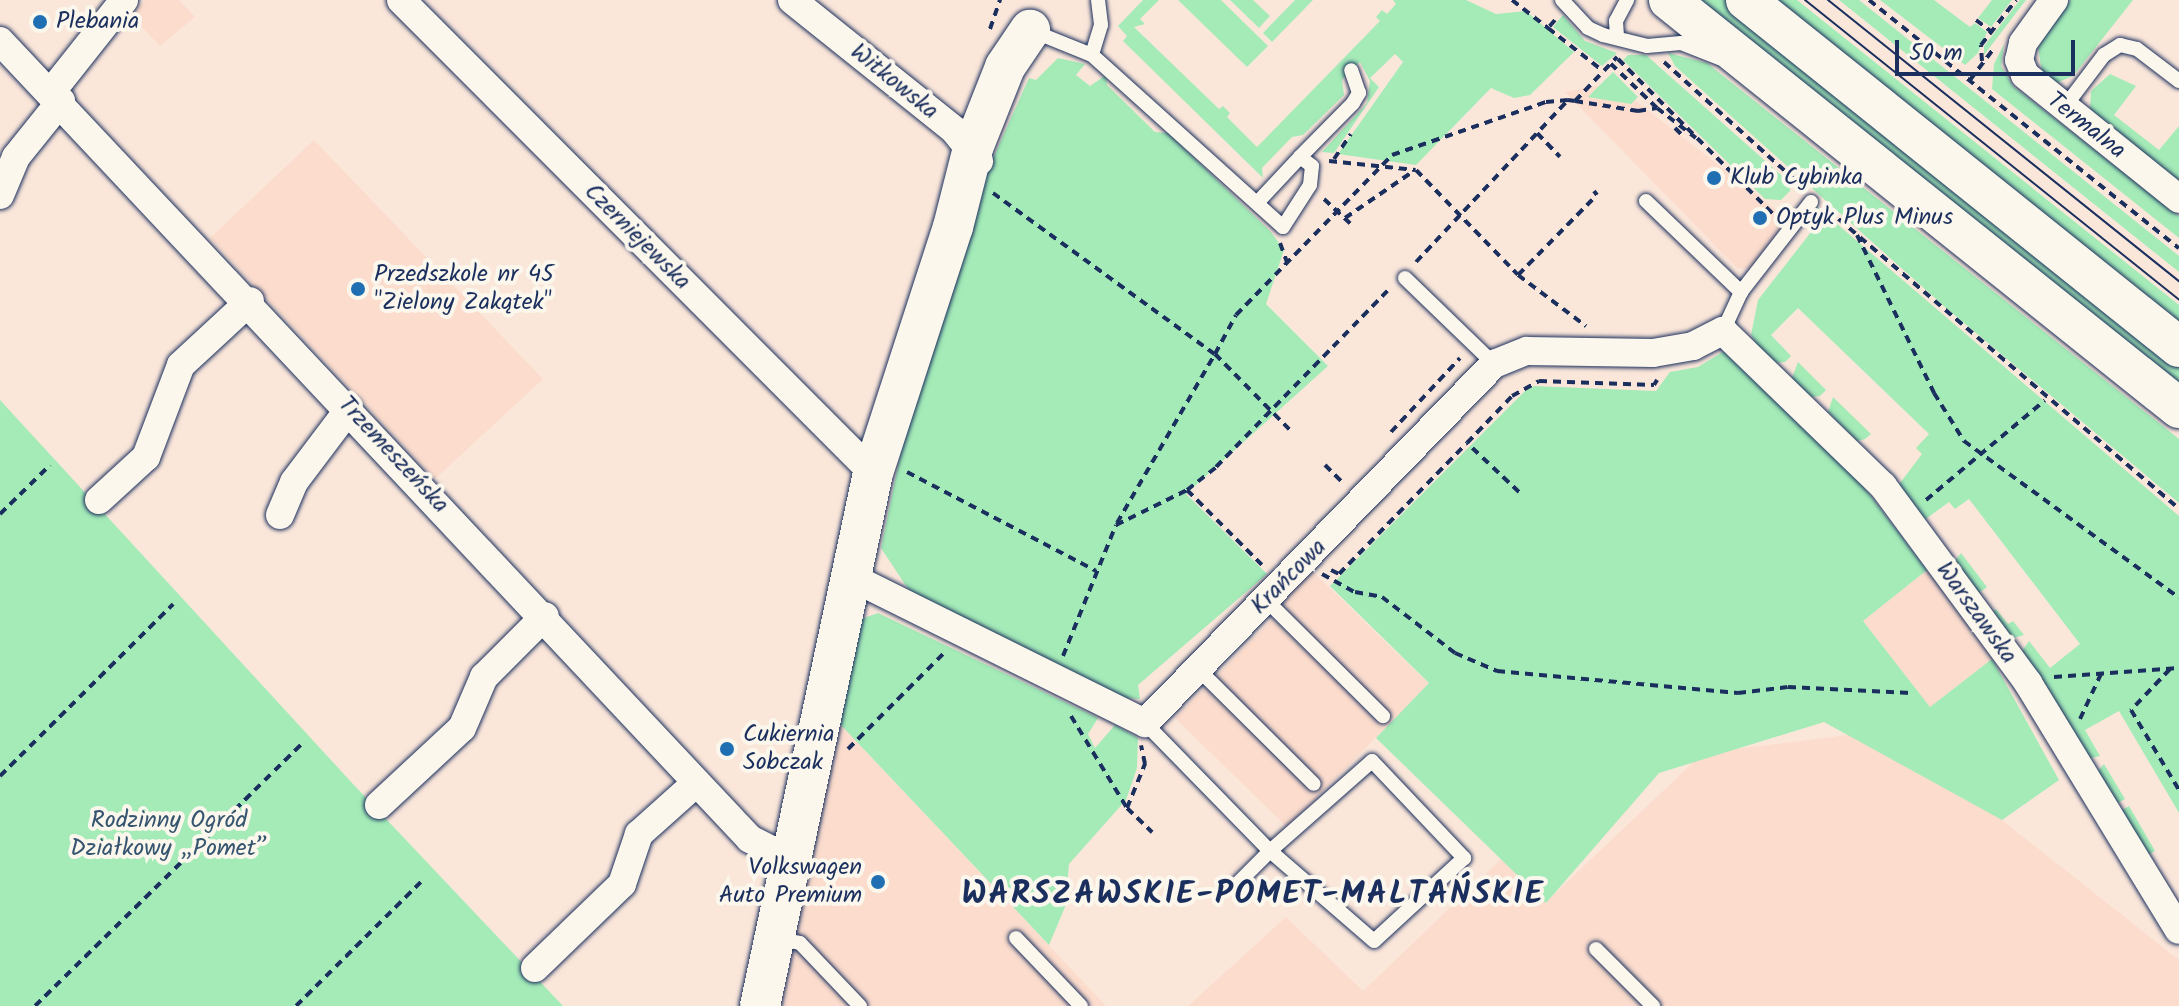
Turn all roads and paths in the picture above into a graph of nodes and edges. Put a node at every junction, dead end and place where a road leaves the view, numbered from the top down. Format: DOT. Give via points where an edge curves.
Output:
graph roads {
  1 [pos="124,0"];
  2 [pos="401,0"];
  3 [pos="792,0"];
  4 [pos="1098,0"];
  5 [pos="1512,0"];
  6 [pos="1562,0"];
  7 [pos="1627,0"];
  8 [pos="1669,0"];
  9 [pos="1746,0"];
  10 [pos="1869,0"];
  11 [pos="2016,0"];
  12 [pos="2054,0"];
  13 [pos="1035,15"];
  14 [pos="1976,20"];
  15 [pos="1548,28"];
  16 [pos="1992,32"];
  17 [pos="1617,36"];
  18 [pos="0,41"];
  19 [pos="1647,46"];
  20 [pos="1092,55"];
  21 [pos="1617,57"];
  22 [pos="1611,64"];
  23 [pos="1351,70"];
  24 [pos="1760,73"];
  25 [pos="1970,80"];
  26 [pos="2179,81"];
  27 [pos="56,96"];
  28 [pos="1568,100"];
  29 [pos="1575,101"];
  30 [pos="1657,108"];
  31 [pos="2063,109"];
  32 [pos="1675,128"];
  33 [pos="1537,133"];
  34 [pos="1683,136"];
  35 [pos="1698,139"];
  36 [pos="1560,157"];
  37 [pos="1306,161"];
  38 [pos="1381,165"];
  39 [pos="978,169"];
  40 [pos="1416,170"];
  41 [pos="1310,185"];
  42 [pos="1594,191"];
  43 [pos="0,195"];
  44 [pos="1807,195"];
  45 [pos="2179,199"];
  46 [pos="1646,201"];
  47 [pos="1257,203"];
  48 [pos="1337,211"];
  49 [pos="1787,212"];
  50 [pos="1459,217"];
  51 [pos="1345,218"];
  52 [pos="1354,227"];
  53 [pos="1857,235"];
  54 [pos="2179,248"];
  55 [pos="1404,275"];
  56 [pos="1518,275"];
  57 [pos="1741,292"];
  58 [pos="250,301"];
  59 [pos="1582,320"];
  60 [pos="1723,331"];
  61 [pos="2179,347"];
  62 [pos="1460,349"];
  63 [pos="1215,354"];
  64 [pos="1494,364"];
  65 [pos="1665,368"];
  66 [pos="2046,400"];
  67 [pos="2179,408"];
  68 [pos="349,409"];
  69 [pos="1269,410"];
  70 [pos="1291,431"];
  71 [pos="1393,439"];
  72 [pos="878,455"];
  73 [pos="1980,456"];
  74 [pos="50,465"];
  75 [pos="1325,465"];
  76 [pos="1187,490"];
  77 [pos="1350,490"];
  78 [pos="1519,492"];
  79 [pos="99,500"];
  80 [pos="1915,509"];
  81 [pos="2179,509"];
  82 [pos="0,514"];
  83 [pos="280,515"];
  84 [pos="1116,525"];
  85 [pos="1304,561"];
  86 [pos="1096,571"];
  87 [pos="853,578"];
  88 [pos="1268,586"];
  89 [pos="2179,598"];
  90 [pos="173,604"];
  91 [pos="545,616"];
  92 [pos="955,643"];
  93 [pos="2179,668"];
  94 [pos="1198,669"];
  95 [pos="2170,669"];
  96 [pos="2101,674"];
  97 [pos="1057,677"];
  98 [pos="2038,679"];
  99 [pos="1911,693"];
  100 [pos="1065,706"];
  101 [pos="1383,716"];
  102 [pos="2078,722"];
  103 [pos="1143,730"];
  104 [pos="302,744"];
  105 [pos="813,761"];
  106 [pos="0,776"];
  107 [pos="696,783"];
  108 [pos="1314,784"];
  109 [pos="2179,790"];
  110 [pos="379,805"];
  111 [pos="1127,808"];
  112 [pos="1152,832"];
  113 [pos="1270,851"];
  114 [pos="791,860"];
  115 [pos="424,879"];
  116 [pos="1239,882"];
  117 [pos="2178,931"];
  118 [pos="775,938"];
  119 [pos="1016,938"];
  120 [pos="1596,949"];
  121 [pos="535,968"];
  122 [pos="35,1006"];
  123 [pos="296,1006"];
  124 [pos="760,1006"];
  125 [pos="860,1006"];
  126 [pos="1081,1006"];
  127 [pos="1653,1006"];
  1 -- 27 [label="street"];
  2 -- 72 [label="street, Czerniejewska"];
  3 -- 39 [label="street, Witkowska"];
  4 -- 20 [label="lane" via="1101,25"];
  5 -- 15 [label="path"];
  6 -- 17 [label="lane" via="1588,28"];
  7 -- 17 [label="lane" via="1616,21"];
  8 -- 24 [label="main road"];
  9 -- 61 [label="main road"];
  10 -- 25 [label="path"];
  11 -- 16 [label="path"];
  12 -- 31 [label="street, Termalna" via="2027,36 2019,60 2028,79"];
  13 -- 20 [label="lane"];
  13 -- 39 [label="main road" via="1005,67"];
  14 -- 16 [label="path"];
  16 -- 25 [label="path" via="1981,45 1982,64"];
  17 -- 19 [label="lane"];
  17 -- 21 [label="path"];
  18 -- 27 [label="street, Trzemeszeńska"];
  19 -- 24 [label="lane" via="1681,43"];
  19 -- 44 [label="path"];
  20 -- 47 [label="lane"];
  21 -- 22 [label="path"];
  21 -- 35 [label="path"];
  22 -- 29 [label="path"];
  22 -- 30 [label="path"];
  23 -- 37 [label="lane" via="1359,93"];
  24 -- 67 [label="main road"];
  25 -- 54 [label="path"];
  26 -- 31 [label="lane" via="2137,49 2120,45 2104,55"];
  27 -- 43 [label="street" via="16,157"];
  27 -- 58 [label="street, Trzemeszeńska"];
  28 -- 29 [label="path"];
  28 -- 33 [label="path"];
  28 -- 38 [label="path" via="1546,102 1402,151"];
  29 -- 30 [label="path" via="1638,111"];
  30 -- 35 [label="path"];
  31 -- 45 [label="street, Termalna"];
  32 -- 34 [label="path"];
  33 -- 36 [label="path"];
  33 -- 50 [label="path"];
  35 -- 49 [label="path" via="1781,221"];
  37 -- 38 [label="path"];
  37 -- 41 [label="lane"];
  37 -- 47 [label="lane"];
  38 -- 40 [label="path"];
  38 -- 48 [label="path"];
  39 -- 63 [label="path"];
  39 -- 72 [label="main road" via="953,227"];
  40 -- 50 [label="path"];
  40 -- 51 [label="path"];
  41 -- 47 [label="lane" via="1283,227"];
  41 -- 48 [label="path"];
  42 -- 56 [label="path" via="1597,195"];
  44 -- 53 [label="path"];
  44 -- 57 [label="lane"];
  46 -- 57 [label="lane"];
  48 -- 51 [label="path"];
  48 -- 63 [label="path" via="1236,315"];
  50 -- 55 [label="path"];
  50 -- 56 [label="path"];
  51 -- 52 [label="path"];
  53 -- 66 [label="path"];
  53 -- 73 [label="path" via="1941,405"];
  55 -- 64 [label="lane"];
  55 -- 69 [label="path"];
  56 -- 59 [label="path"];
  57 -- 60 [label="lane"];
  58 -- 68 [label="street, Trzemeszeńska"];
  58 -- 79 [label="street" via="181,365 146,457"];
  60 -- 64 [label="street, Krańcowa" via="1693,346 1653,353 1527,351"];
  60 -- 117 [label="street, Warszawska" via="1883,486 2036,695"];
  62 -- 71 [label="path" via="1461,357 1390,429"];
  63 -- 69 [label="path"];
  63 -- 84 [label="path"];
  64 -- 85 [label="street, Krańcowa"];
  65 -- 78 [label="path" via="1654,385 1539,381 1512,396 1467,443"];
  66 -- 73 [label="path"];
  66 -- 81 [label="path"];
  68 -- 83 [label="street" via="294,482"];
  68 -- 91 [label="street, Trzemeszeńska"];
  69 -- 70 [label="path"];
  69 -- 76 [label="path"];
  72 -- 86 [label="path" via="898,442 894,465"];
  72 -- 87 [label="main road"];
  73 -- 80 [label="path"];
  73 -- 89 [label="path"];
  74 -- 82 [label="path"];
  75 -- 77 [label="path"];
  76 -- 84 [label="path"];
  76 -- 88 [label="path"];
  84 -- 86 [label="path"];
  85 -- 88 [label="street, Krańcowa"];
  85 -- 99 [label="path" via="1355,592 1382,597 1455,653 1497,671 1738,693 1788,687"];
  86 -- 97 [label="path"];
  87 -- 97 [label="street"];
  87 -- 105 [label="main road"];
  88 -- 94 [label="street, Krańcowa"];
  88 -- 101 [label="lane"];
  90 -- 106 [label="path"];
  91 -- 107 [label="street, Trzemeszeńska"];
  91 -- 110 [label="street" via="484,677 462,728"];
  92 -- 105 [label="path" via="841,756 830,763"];
  93 -- 95 [label="path"];
  94 -- 103 [label="street, Krańcowa"];
  94 -- 108 [label="lane"];
  95 -- 96 [label="path"];
  95 -- 109 [label="path" via="2131,710"];
  96 -- 98 [label="path"];
  96 -- 102 [label="path"];
  97 -- 103 [label="street"];
  100 -- 111 [label="path"];
  103 -- 111 [label="path" via="1145,764"];
  103 -- 113 [label="lane"];
  104 -- 122 [label="path"];
  105 -- 114 [label="main road"];
  107 -- 114 [label="street, Trzemeszeńska" via="750,839"];
  107 -- 121 [label="street" via="639,834 622,884"];
  111 -- 112 [label="path"];
  113 -- 113 [label="lane" via="1372,761 1464,858 1374,941"];
  113 -- 116 [label="lane"];
  114 -- 118 [label="main road"];
  115 -- 123 [label="path"];
  118 -- 124 [label="main road"];
  118 -- 125 [label="lane" via="800,943"];
  119 -- 126 [label="lane"];
  120 -- 127 [label="lane"];
}
